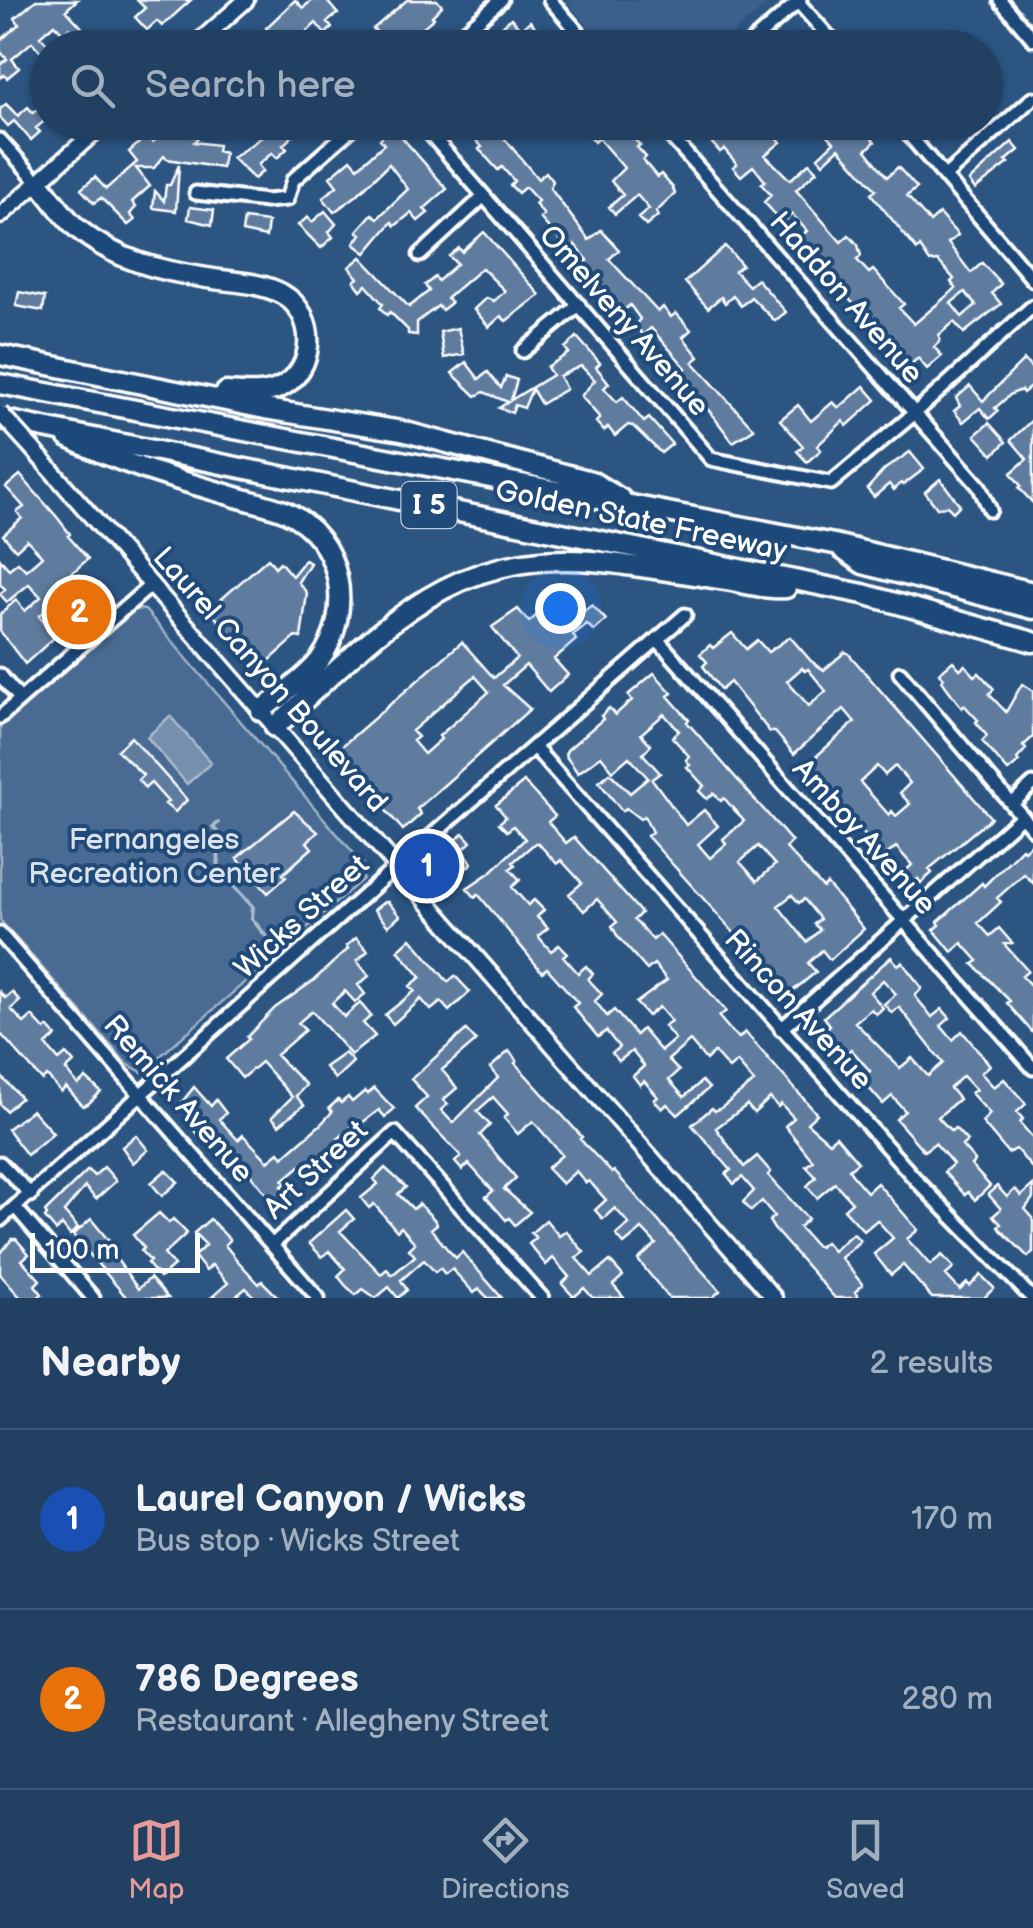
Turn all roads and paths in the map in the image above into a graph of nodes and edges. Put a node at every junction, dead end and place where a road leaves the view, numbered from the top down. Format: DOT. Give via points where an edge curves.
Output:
graph roads {
  1 [pos="246,0"];
  2 [pos="501,0"];
  3 [pos="550,0"];
  4 [pos="799,0"];
  5 [pos="1000,0"];
  6 [pos="212,30"];
  7 [pos="467,30"];
  8 [pos="576,30"];
  9 [pos="765,30"];
  10 [pos="823,30"];
  11 [pos="1033,38"];
  12 [pos="1033,98"];
  13 [pos="1003,125"];
  14 [pos="0,140"];
  15 [pos="86,140"];
  16 [pos="339,140"];
  17 [pos="435,140"];
  18 [pos="673,140"];
  19 [pos="913,140"];
  20 [pos="986,140"];
  21 [pos="944,177"];
  22 [pos="38,182"];
  23 [pos="196,193"];
  24 [pos="483,197"];
  25 [pos="0,216"];
  26 [pos="420,255"];
  27 [pos="1033,280"];
  28 [pos="579,304"];
  29 [pos="1033,306"];
  30 [pos="523,352"];
  31 [pos="0,355"];
  32 [pos="0,384"];
  33 [pos="176,389"];
  34 [pos="915,413"];
  35 [pos="0,416"];
  36 [pos="44,426"];
  37 [pos="630,505"];
  38 [pos="990,510"];
  39 [pos="834,544"];
  40 [pos="814,584"];
  41 [pos="151,585"];
  42 [pos="1033,592"];
  43 [pos="864,594"];
  44 [pos="1033,609"];
  45 [pos="685,616"];
  46 [pos="1033,617"];
  47 [pos="658,640"];
  48 [pos="1033,642"];
  49 [pos="900,673"];
  50 [pos="0,676"];
  51 [pos="20,699"];
  52 [pos="262,712"];
  53 [pos="0,717"];
  54 [pos="275,728"];
  55 [pos="534,747"];
  56 [pos="1033,784"];
  57 [pos="1012,804"];
  58 [pos="1022,816"];
  59 [pos="1033,829"];
  60 [pos="397,866"];
  61 [pos="904,919"];
  62 [pos="0,934"];
  63 [pos="781,1029"];
  64 [pos="1033,1068"];
  65 [pos="141,1094"];
  66 [pos="0,1163"];
  67 [pos="31,1195"];
  68 [pos="15,1208"];
  69 [pos="0,1220"];
  70 [pos="272,1245"];
  71 [pos="93,1298"];
  72 [pos="318,1298"];
  73 [pos="542,1298"];
  74 [pos="774,1298"];
  75 [pos="1032,1298"];
  1 -- 6 [label="main road"];
  2 -- 7 [label="street"];
  3 -- 8 [label="street"];
  4 -- 9 [label="street"];
  4 -- 10 [label="street"];
  5 -- 11 [label="street"];
  12 -- 13 [label="street"];
  14 -- 22 [label="street"];
  15 -- 22 [label="main road"];
  16 -- 23 [label="street" via="293,180 288,198"];
  17 -- 24 [label="street, Omelveny Avenue"];
  18 -- 34 [label="street, Haddon Avenue"];
  19 -- 21 [label="street"];
  20 -- 21 [label="street"];
  21 -- 27 [label="street"];
  22 -- 25 [label="main road"];
  22 -- 33 [label="highway" via="78,229 126,259 283,294 305,316 310,347 299,375 278,389"];
  24 -- 26 [label="street"];
  24 -- 28 [label="street, Omelveny Avenue"];
  28 -- 30 [label="street"];
  28 -- 34 [label="street, Omelveny Avenue" via="711,459 831,483"];
  29 -- 34 [label="street"];
  31 -- 33 [label="highway"];
  32 -- 37 [label="highway, Golden State Freeway / I 5"];
  33 -- 37 [label="highway" via="472,448 591,481"];
  34 -- 38 [label="street, Haddon Avenue" via="980,486"];
  35 -- 36 [label="highway, Golden State Freeway / I 5"];
  35 -- 41 [label="main road, Laurel Canyon Boulevard, bridge"];
  36 -- 40 [label="highway, Golden State Freeway / I 5"];
  36 -- 52 [label="highway" via="111,460 286,512 325,546 340,587 334,634 316,664"];
  37 -- 39 [label="highway, Golden State Freeway / I 5"];
  39 -- 42 [label="highway, Golden State Freeway / I 5"];
  39 -- 44 [label="highway" via="863,564"];
  40 -- 43 [label="highway, Golden State Freeway / I 5"];
  40 -- 54 [label="highway" via="780,589 585,559 489,569 404,612"];
  41 -- 51 [label="street"];
  41 -- 52 [label="main road, Laurel Canyon Boulevard"];
  43 -- 46 [label="highway" via="900,581"];
  43 -- 48 [label="highway, Golden State Freeway / I 5"];
  45 -- 47 [label="street, Wicks Street"];
  47 -- 55 [label="street, Wicks Street"];
  47 -- 61 [label="street, Amboy Avenue"];
  49 -- 57 [label="street"];
  50 -- 51 [label="street"];
  51 -- 53 [label="street"];
  52 -- 54 [label="main road, Laurel Canyon Boulevard"];
  54 -- 60 [label="main road, Laurel Canyon Boulevard"];
  55 -- 60 [label="street, Wicks Street"];
  55 -- 63 [label="street, Rincon Avenue"];
  56 -- 57 [label="street"];
  57 -- 58 [label="street"];
  58 -- 59 [label="street"];
  58 -- 61 [label="street"];
  60 -- 65 [label="street, Wicks Street"];
  60 -- 74 [label="main road, Laurel Canyon Boulevard"];
  61 -- 63 [label="street"];
  61 -- 64 [label="street, Amboy Avenue"];
  62 -- 65 [label="street, Remick Avenue"];
  63 -- 75 [label="street, Rincon Avenue"];
  65 -- 67 [label="street, Wicks Street"];
  65 -- 70 [label="street, Remick Avenue"];
  66 -- 67 [label="street"];
  67 -- 68 [label="street, Wicks Street"];
  68 -- 69 [label="street, Wicks Street"];
  68 -- 71 [label="street"];
  70 -- 72 [label="street, Remick Avenue"];
  70 -- 73 [label="street, Art Street" via="394,1133"];
}
